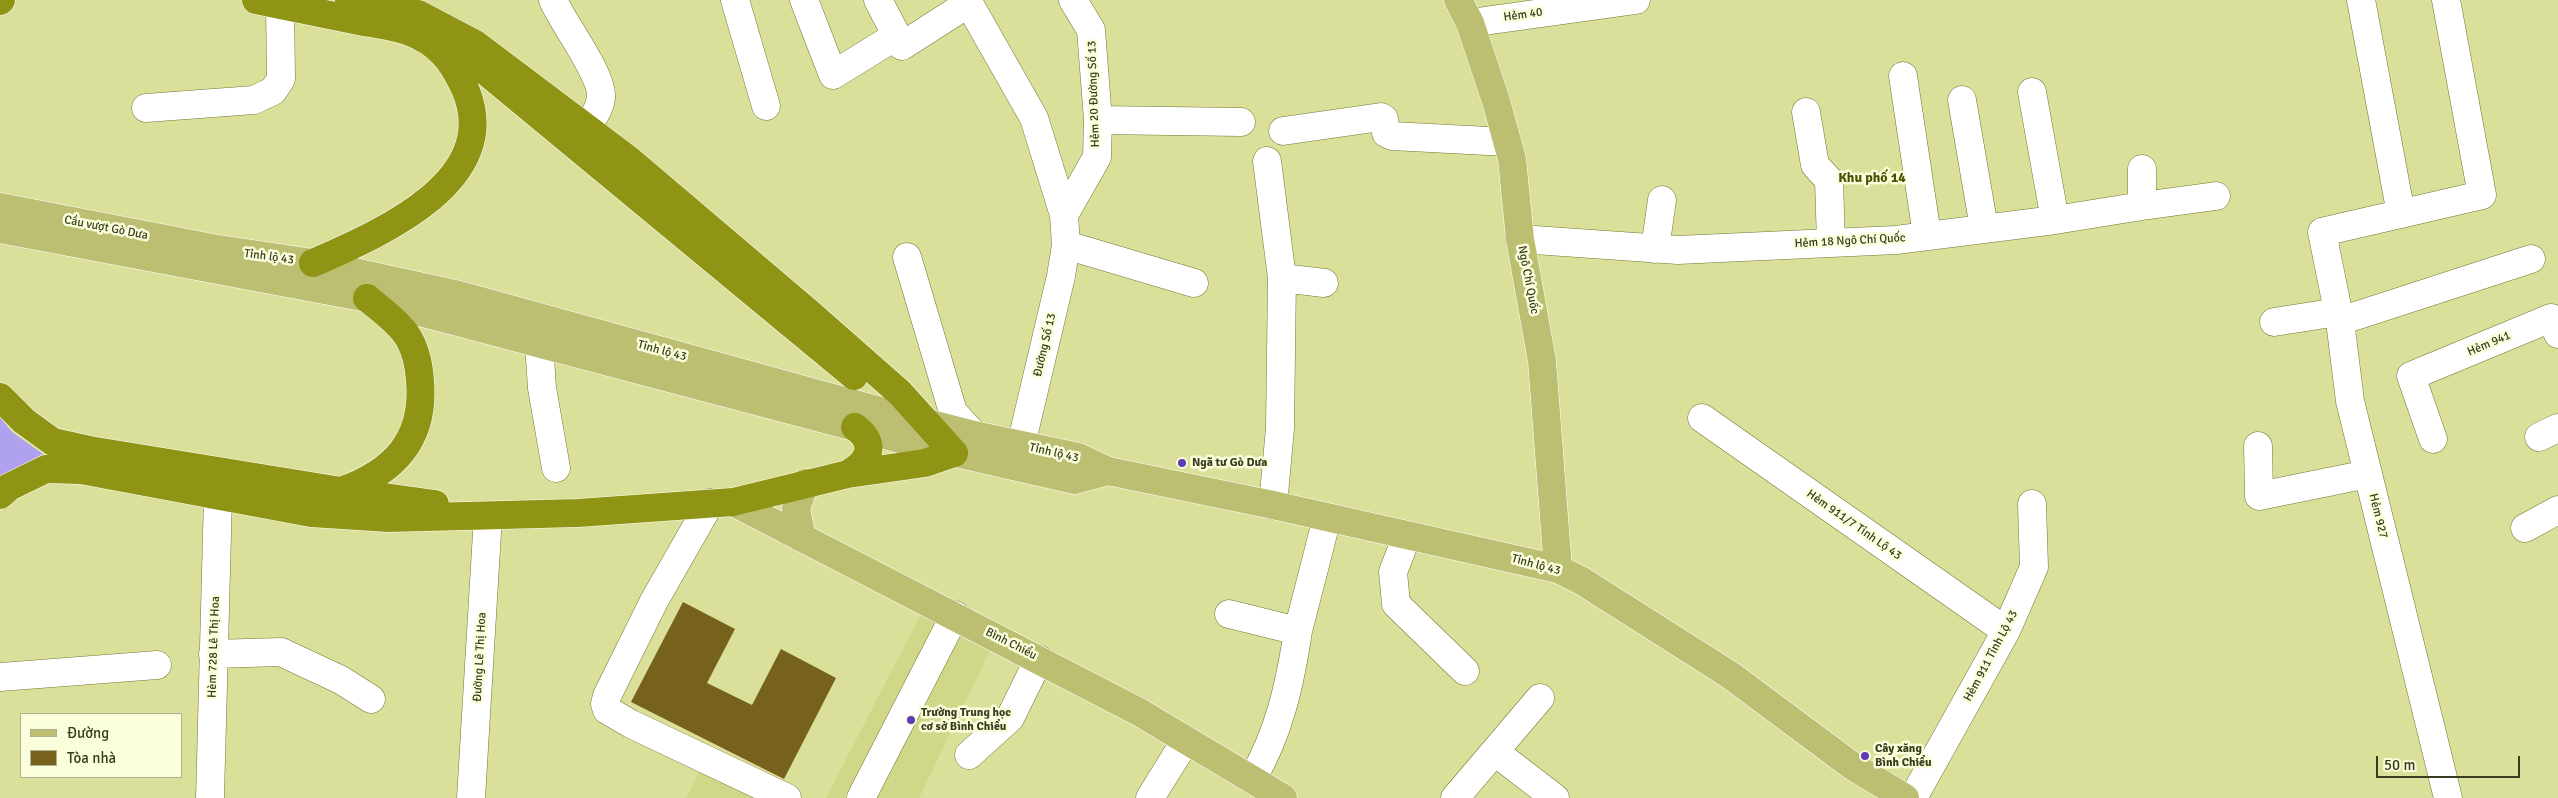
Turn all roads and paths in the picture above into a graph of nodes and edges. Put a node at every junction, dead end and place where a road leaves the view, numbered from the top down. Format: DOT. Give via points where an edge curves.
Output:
graph roads {
  1 [pos="349,0"];
  2 [pos="553,0"];
  3 [pos="735,0"];
  4 [pos="804,0"];
  5 [pos="878,0"];
  6 [pos="1075,0"];
  7 [pos="1636,0"];
  8 [pos="2361,0"];
  9 [pos="2446,0"];
  10 [pos="968,1"];
  11 [pos="268,2"];
  12 [pos="312,6"];
  13 [pos="1464,11"];
  14 [pos="896,36"];
  15 [pos="445,55"];
  16 [pos="1903,76"];
  17 [pos="2032,92"];
  18 [pos="1962,100"];
  19 [pos="766,106"];
  20 [pos="146,108"];
  21 [pos="1806,112"];
  22 [pos="1098,120"];
  23 [pos="1241,122"];
  24 [pos="586,127"];
  25 [pos="1283,131"];
  26 [pos="1507,142"];
  27 [pos="1267,161"];
  28 [pos="2142,169"];
  29 [pos="2216,196"];
  30 [pos="1662,200"];
  31 [pos="2142,206"];
  32 [pos="0,207"];
  33 [pos="2401,214"];
  34 [pos="1064,215"];
  35 [pos="2055,220"];
  36 [pos="1984,228"];
  37 [pos="0,230"];
  38 [pos="1927,235"];
  39 [pos="1520,239"];
  40 [pos="1831,243"];
  41 [pos="1066,245"];
  42 [pos="1655,249"];
  43 [pos="907,257"];
  44 [pos="212,258"];
  45 [pos="2531,258"];
  46 [pos="313,263"];
  47 [pos="1282,278"];
  48 [pos="1194,283"];
  49 [pos="1324,283"];
  50 [pos="367,298"];
  51 [pos="2339,317"];
  52 [pos="2274,322"];
  53 [pos="2558,334"];
  54 [pos="539,343"];
  55 [pos="0,397"];
  56 [pos="902,417"];
  57 [pos="1702,418"];
  58 [pos="855,427"];
  59 [pos="974,435"];
  60 [pos="2433,439"];
  61 [pos="938,442"];
  62 [pos="1021,445"];
  63 [pos="2258,446"];
  64 [pos="556,468"];
  65 [pos="1108,471"];
  66 [pos="848,474"];
  67 [pos="2368,474"];
  68 [pos="805,483"];
  69 [pos="342,491"];
  70 [pos="0,495"];
  71 [pos="218,496"];
  72 [pos="722,503"];
  73 [pos="2032,504"];
  74 [pos="1273,505"];
  75 [pos="2558,510"];
  76 [pos="484,516"];
  77 [pos="1327,518"];
  78 [pos="2525,528"];
  79 [pos="1407,536"];
  80 [pos="802,538"];
  81 [pos="1558,569"];
  82 [pos="1229,614"];
  83 [pos="955,615"];
  84 [pos="2006,631"];
  85 [pos="1298,632"];
  86 [pos="213,654"];
  87 [pos="1039,659"];
  88 [pos="157,665"];
  89 [pos="1465,671"];
  90 [pos="0,677"];
  91 [pos="1540,698"];
  92 [pos="371,699"];
  93 [pos="1186,740"];
  94 [pos="1495,752"];
  95 [pos="969,755"];
  96 [pos="1252,779"];
  97 [pos="210,798"];
  98 [pos="471,798"];
  99 [pos="787,798"];
  100 [pos="861,798"];
  101 [pos="1150,798"];
  102 [pos="1283,798"];
  103 [pos="1456,798"];
  104 [pos="1555,798"];
  105 [pos="1905,798"];
  106 [pos="1913,798"];
  107 [pos="2448,798"];
  1 -- 24 [label="highway" via="418,14 444,26 475,44"];
  2 -- 24 [label="street" via="600,88 599,106"];
  3 -- 19 [label="street"];
  4 -- 14 [label="street" via="833,75"];
  5 -- 14 [label="street"];
  6 -- 22 [label="street, Hẻm 20 Đường Số 13" via="1091,30"];
  7 -- 13 [label="street, Hẻm 40"];
  8 -- 33 [label="street"];
  9 -- 33 [label="street" via="2482,195"];
  10 -- 14 [label="street" via="902,46"];
  10 -- 34 [label="street, Đường Số 13" via="1034,118"];
  11 -- 12 [label="highway"];
  11 -- 20 [label="street" via="281,79 273,91 254,100"];
  12 -- 15 [label="highway" via="421,36"];
  13 -- 26 [label="main road, Ngô Chí Quốc"];
  15 -- 46 [label="highway" via="460,77 472,115 466,154 457,173 427,200 375,236"];
  15 -- 56 [label="highway" via="456,55 484,70"];
  16 -- 38 [label="street"];
  17 -- 35 [label="street"];
  18 -- 36 [label="street"];
  21 -- 40 [label="street" via="1815,165 1830,180"];
  22 -- 23 [label="street"];
  22 -- 34 [label="street, Hẻm 20 Đường Số 13" via="1097,157"];
  24 -- 61 [label="highway" via="629,160 900,393"];
  25 -- 26 [label="street" via="1381,117 1386,133 1392,136"];
  26 -- 39 [label="main road, Ngô Chí Quốc" via="1512,159"];
  27 -- 47 [label="street"];
  28 -- 31 [label="street"];
  29 -- 31 [label="street, Hẻm 18 Ngô Chí Quốc"];
  30 -- 42 [label="street"];
  31 -- 35 [label="street, Hẻm 18 Ngô Chí Quốc"];
  32 -- 44 [label="main road, Cầu vượt Gò Dưa"];
  33 -- 51 [label="street, Hẻm 927" via="2322,232"];
  34 -- 41 [label="street, Đường Số 13"];
  35 -- 36 [label="street, Hẻm 18 Ngô Chí Quốc"];
  36 -- 38 [label="street, Hẻm 18 Ngô Chí Quốc"];
  37 -- 44 [label="main road, Cầu vượt Gò Dưa"];
  38 -- 40 [label="street, Hẻm 18 Ngô Chí Quốc"];
  39 -- 42 [label="street, Hẻm 18 Ngô Chí Quốc"];
  39 -- 81 [label="main road, Ngô Chí Quốc" via="1542,361"];
  40 -- 42 [label="street, Hẻm 18 Ngô Chí Quốc"];
  41 -- 48 [label="street"];
  41 -- 62 [label="street, Đường Số 13"];
  43 -- 59 [label="street" via="953,412"];
  44 -- 46 [label="main road, Tỉnh lộ 43"];
  44 -- 50 [label="main road, Tỉnh lộ 43"];
  45 -- 51 [label="street"];
  46 -- 56 [label="main road, Tỉnh lộ 43" via="459,296"];
  47 -- 49 [label="street"];
  47 -- 74 [label="street" via="1280,428"];
  50 -- 54 [label="main road, Tỉnh lộ 43"];
  50 -- 69 [label="highway" via="390,316 406,335 420,369 420,414 406,447 388,467 365,482"];
  51 -- 52 [label="street"];
  51 -- 67 [label="street, Hẻm 927" via="2350,401"];
  53 -- 60 [label="street, Hẻm 941" via="2551,318 2411,376"];
  54 -- 58 [label="main road, Tỉnh lộ 43"];
  54 -- 64 [label="street" via="542,388"];
  55 -- 69 [label="highway" via="24,422 53,442"];
  56 -- 61 [label="highway"];
  57 -- 84 [label="street, Hẻm 911/7 Tỉnh Lộ 43"];
  58 -- 61 [label="main road, Tỉnh lộ 43"];
  58 -- 66 [label="highway" via="868,440 868,448 863,462"];
  59 -- 61 [label="main road, Tỉnh lộ 43"];
  59 -- 62 [label="main road, Tỉnh lộ 43"];
  61 -- 65 [label="main road, Tỉnh lộ 43" via="1075,480"];
  61 -- 66 [label="highway" via="925,463"];
  62 -- 65 [label="main road, Tỉnh lộ 43" via="1078,457"];
  63 -- 67 [label="street" via="2259,496"];
  65 -- 74 [label="main road, Tỉnh lộ 43"];
  66 -- 68 [label="highway"];
  67 -- 107 [label="street, Hẻm 927"];
  68 -- 72 [label="highway"];
  68 -- 80 [label="main road" via="796,509"];
  69 -- 76 [label="highway" via="431,503"];
  70 -- 71 [label="highway" via="9,487 46,469 81,470"];
  71 -- 76 [label="highway" via="311,513 389,518"];
  71 -- 86 [label="street, Hèm 728 Lê Thị Hoa"];
  72 -- 76 [label="highway"];
  72 -- 80 [label="main road, Bình Chiểu"];
  72 -- 99 [label="street" via="654,601 607,696 607,710"];
  73 -- 84 [label="street, Hẻm 911 Tỉnh Lộ 43" via="2034,568"];
  74 -- 77 [label="main road, Tỉnh lộ 43"];
  75 -- 78 [label="street"];
  76 -- 98 [label="street, Đường Lê Thị Hoa"];
  77 -- 79 [label="main road, Tỉnh lộ 43"];
  77 -- 85 [label="street"];
  79 -- 81 [label="main road, Tỉnh lộ 43"];
  79 -- 89 [label="street" via="1393,572 1396,604"];
  80 -- 83 [label="main road, Bình Chiểu"];
  81 -- 105 [label="main road, Tỉnh lộ 43" via="1730,675 1851,765"];
  82 -- 85 [label="street"];
  83 -- 87 [label="main road, Bình Chiểu"];
  83 -- 100 [label="street"];
  84 -- 106 [label="street, Hẻm 911 Tỉnh Lộ 43"];
  85 -- 96 [label="street" via="1283,708 1266,755"];
  86 -- 92 [label="street" via="281,652 341,680"];
  86 -- 97 [label="street, Hèm 728 Lê Thị Hoa"];
  87 -- 93 [label="main road, Bình Chiểu"];
  87 -- 95 [label="street" via="1010,718"];
  88 -- 90 [label="street"];
  91 -- 94 [label="street"];
  93 -- 96 [label="main road, Bình Chiểu"];
  93 -- 101 [label="street"];
  94 -- 103 [label="street"];
  94 -- 104 [label="street"];
  96 -- 102 [label="main road, Bình Chiểu"];
}
